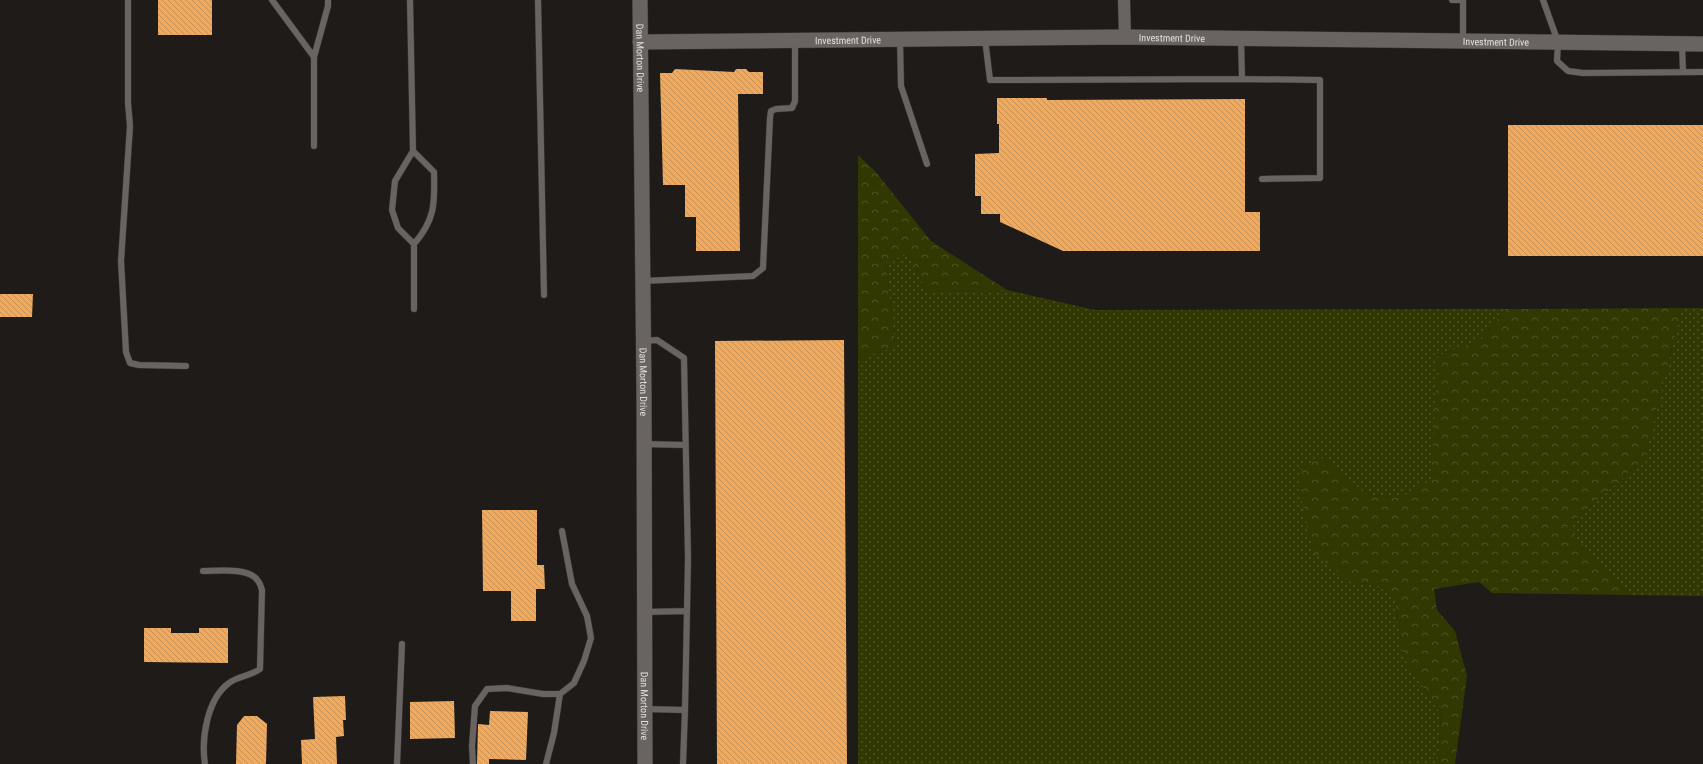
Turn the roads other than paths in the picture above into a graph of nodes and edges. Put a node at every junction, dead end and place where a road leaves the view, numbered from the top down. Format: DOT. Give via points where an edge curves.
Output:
graph roads {
  1 [pos="128,0"];
  2 [pos="272,0"];
  3 [pos="328,0"];
  4 [pos="410,0"];
  5 [pos="538,0"];
  6 [pos="640,0"];
  7 [pos="1124,0"];
  8 [pos="1452,0"];
  9 [pos="1463,0"];
  10 [pos="1543,0"];
  11 [pos="1125,37"];
  12 [pos="985,39"];
  13 [pos="1241,39"];
  14 [pos="900,40"];
  15 [pos="795,41"];
  16 [pos="1463,41"];
  17 [pos="640,42"];
  18 [pos="1558,42"];
  19 [pos="1682,44"];
  20 [pos="1703,44"];
  21 [pos="314,57"];
  22 [pos="1683,72"];
  23 [pos="1703,72"];
  24 [pos="1242,79"];
  25 [pos="314,146"];
  26 [pos="413,151"];
  27 [pos="927,164"];
  28 [pos="1262,180"];
  29 [pos="414,244"];
  30 [pos="643,281"];
  31 [pos="544,295"];
  32 [pos="414,309"];
  33 [pos="644,341"];
  34 [pos="186,366"];
  35 [pos="644,444"];
  36 [pos="685,445"];
  37 [pos="562,530"];
  38 [pos="204,571"];
  39 [pos="687,611"];
  40 [pos="644,612"];
  41 [pos="402,644"];
  42 [pos="560,694"];
  43 [pos="645,709"];
  44 [pos="685,710"];
  45 [pos="205,764"];
  46 [pos="397,764"];
  47 [pos="473,764"];
  48 [pos="546,764"];
  49 [pos="645,764"];
  50 [pos="683,764"];
  1 -- 34 [label="lane" via="130,126 121,261 126,352 130,363"];
  2 -- 21 [label="lane"];
  3 -- 21 [label="lane"];
  4 -- 26 [label="lane"];
  5 -- 31 [label="lane"];
  6 -- 17 [label="street, Dan Morton Drive"];
  7 -- 11 [label="street"];
  8 -- 9 [label="lane"];
  9 -- 16 [label="lane"];
  10 -- 18 [label="lane"];
  11 -- 12 [label="street, Investment Drive"];
  11 -- 13 [label="street, Investment Drive"];
  12 -- 14 [label="street, Investment Drive"];
  12 -- 24 [label="lane" via="990,80"];
  13 -- 16 [label="street, Investment Drive"];
  13 -- 24 [label="lane"];
  14 -- 15 [label="street, Investment Drive"];
  14 -- 27 [label="lane" via="901,86"];
  15 -- 17 [label="street, Investment Drive"];
  15 -- 30 [label="lane" via="795,101 792,108 776,109 771,112 770,118 763,268 752,276"];
  16 -- 18 [label="street, Investment Drive"];
  17 -- 30 [label="street, Dan Morton Drive"];
  18 -- 19 [label="street, Investment Drive"];
  18 -- 22 [label="lane" via="1557,61 1568,71"];
  19 -- 20 [label="street, Investment Drive"];
  19 -- 22 [label="lane"];
  21 -- 25 [label="lane"];
  22 -- 23 [label="lane"];
  24 -- 28 [label="lane" via="1320,80 1320,178"];
  26 -- 29 [label="lane" via="395,180 392,210 398,228"];
  26 -- 29 [label="lane" via="434,172 435,192 426,231"];
  29 -- 32 [label="lane"];
  30 -- 33 [label="street, Dan Morton Drive"];
  33 -- 35 [label="street, Dan Morton Drive"];
  33 -- 36 [label="lane" via="657,340 684,358"];
  35 -- 36 [label="lane"];
  35 -- 40 [label="street, Dan Morton Drive"];
  36 -- 39 [label="lane"];
  37 -- 42 [label="lane" via="572,584 587,616 591,638 574,683"];
  38 -- 45 [label="lane" via="241,571 258,580 262,590 260,669 229,683 212,704 204,736"];
  39 -- 40 [label="lane"];
  39 -- 44 [label="lane"];
  40 -- 43 [label="street, Dan Morton Drive"];
  41 -- 46 [label="lane"];
  42 -- 47 [label="lane" via="508,688 488,689 475,706"];
  42 -- 48 [label="lane"];
  43 -- 44 [label="lane"];
  43 -- 49 [label="street, Dan Morton Drive"];
  44 -- 50 [label="lane"];
}
